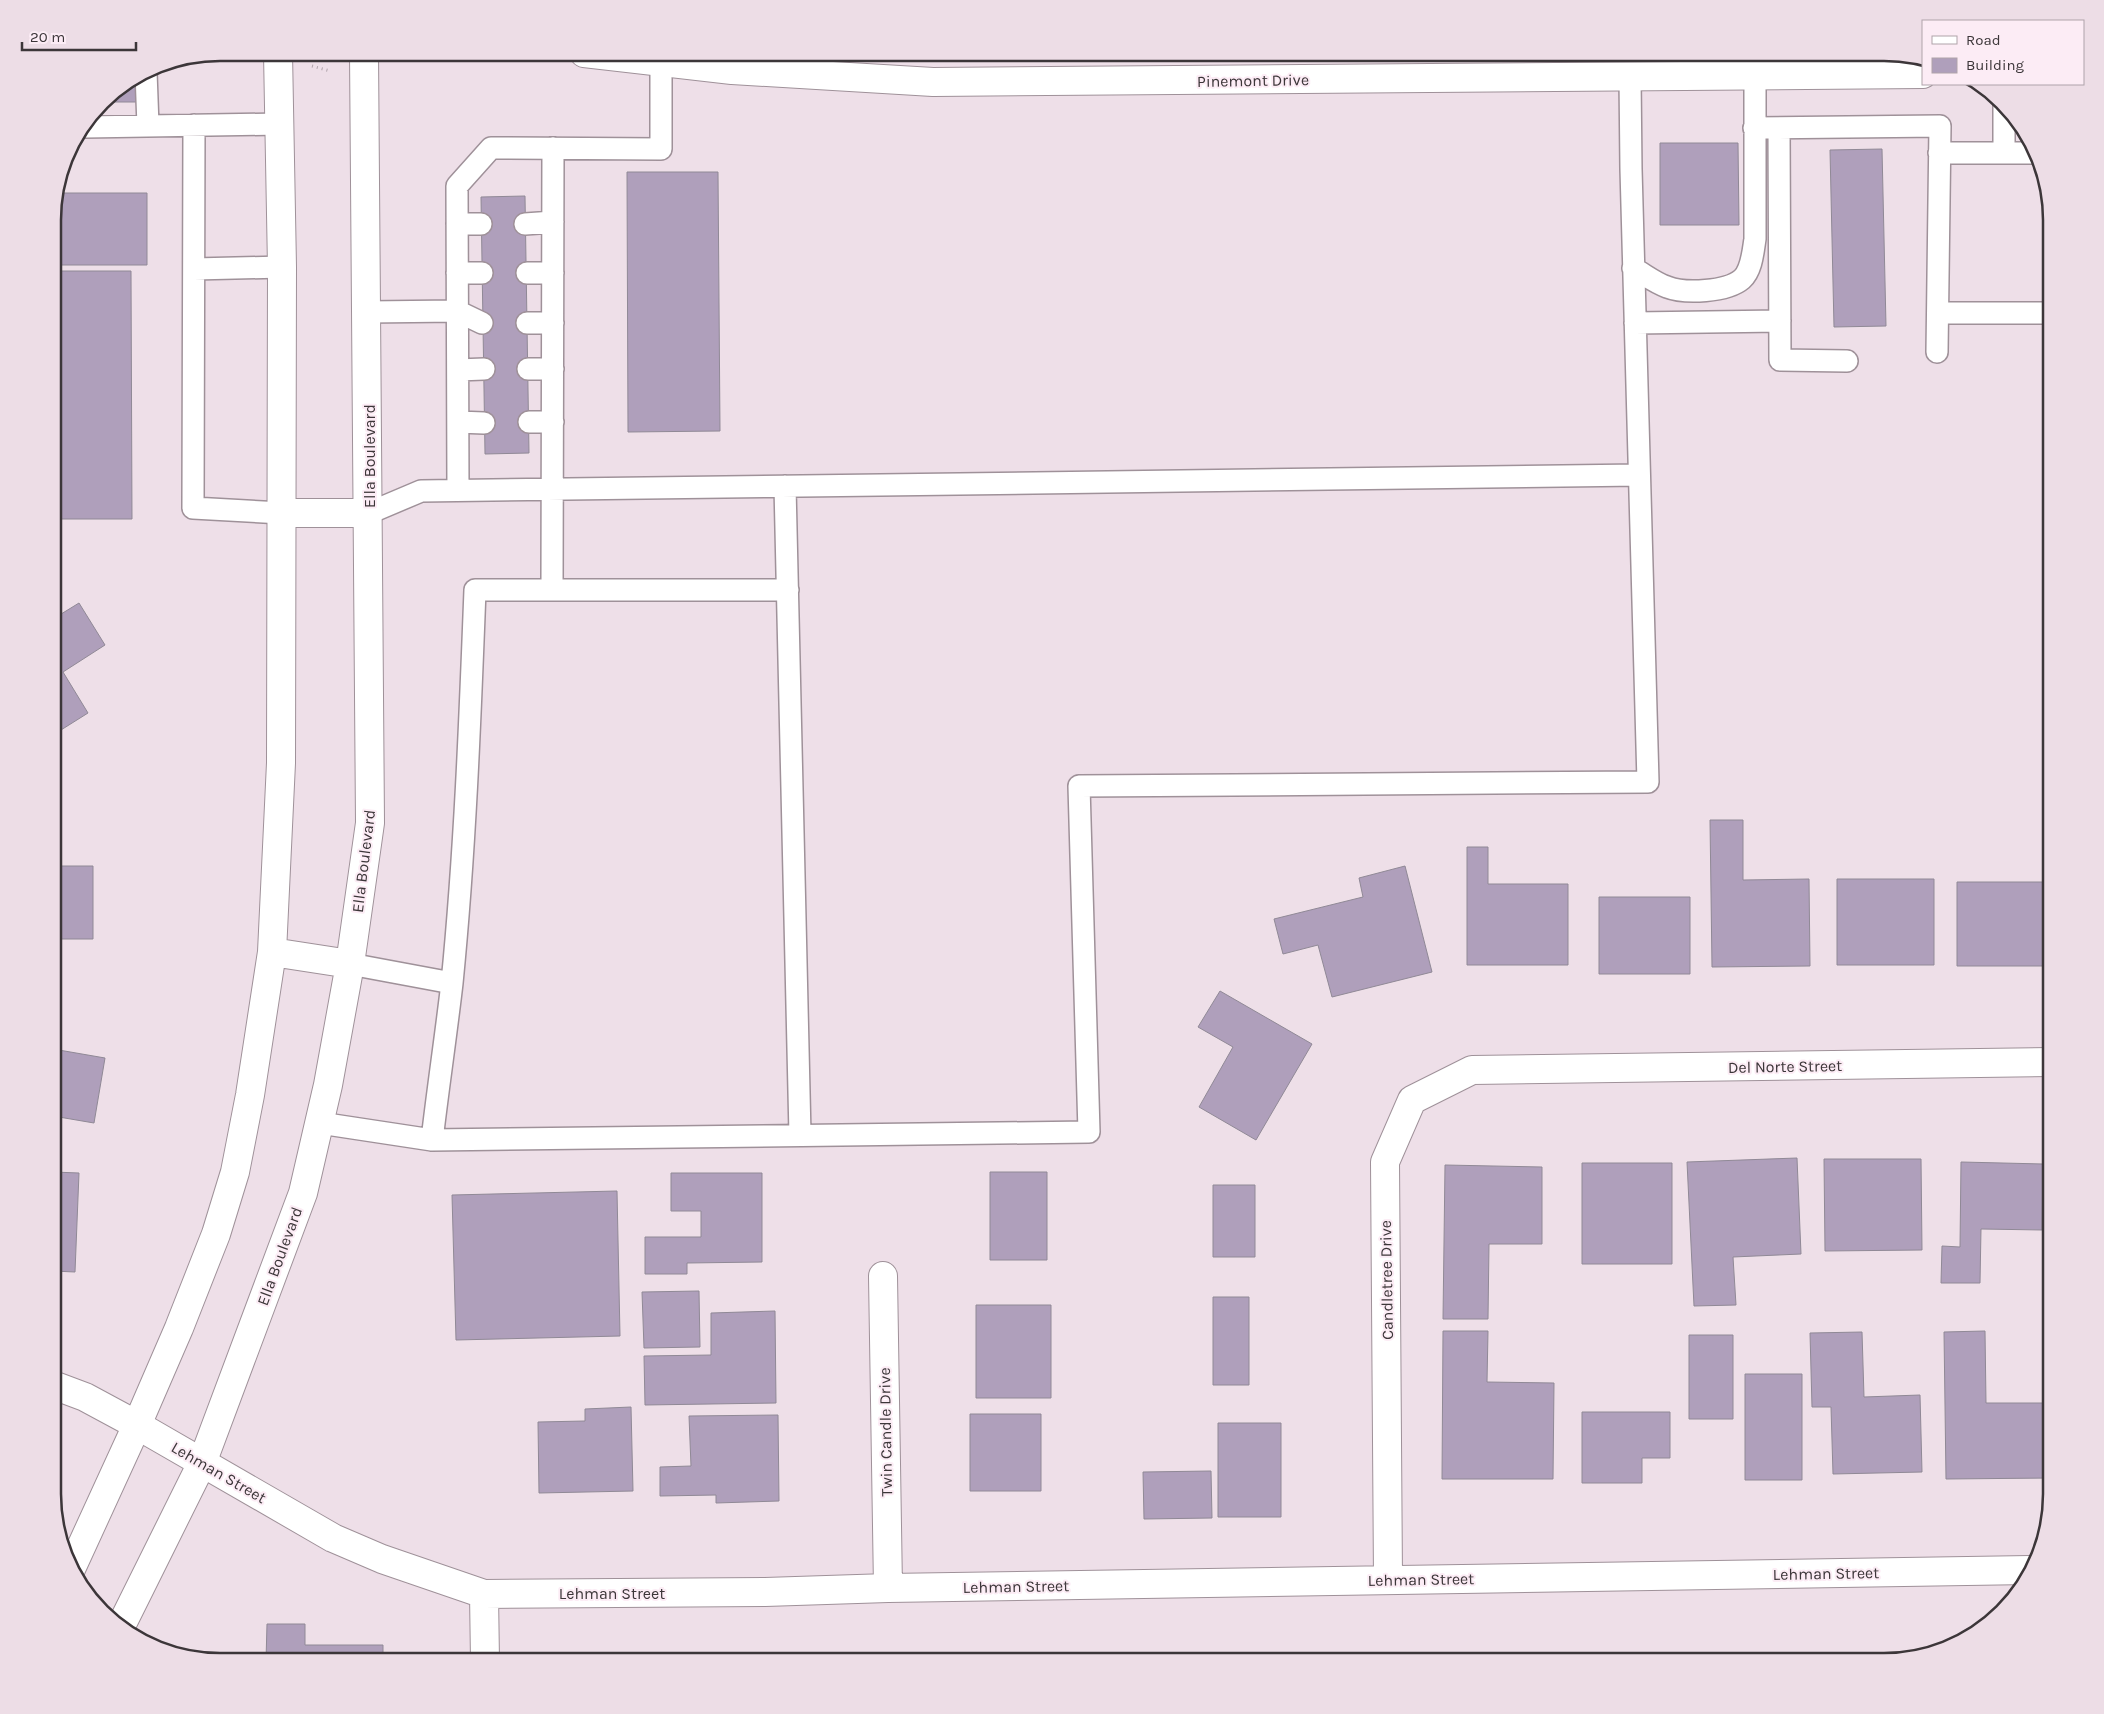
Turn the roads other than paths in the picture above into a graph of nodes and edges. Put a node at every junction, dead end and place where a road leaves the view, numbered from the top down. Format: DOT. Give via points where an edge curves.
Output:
graph roads {
  1 [pos="278,61"];
  2 [pos="364,61"];
  3 [pos="653,61"];
  4 [pos="661,62"];
  5 [pos="1630,64"];
  6 [pos="1922,74"];
  7 [pos="1755,76"];
  8 [pos="146,80"];
  9 [pos="2004,117"];
  10 [pos="280,124"];
  11 [pos="194,125"];
  12 [pos="93,126"];
  13 [pos="148,126"];
  14 [pos="1754,128"];
  15 [pos="1779,128"];
  16 [pos="553,148"];
  17 [pos="1939,153"];
  18 [pos="2004,153"];
  19 [pos="2027,153"];
  20 [pos="553,222"];
  21 [pos="457,224"];
  22 [pos="481,224"];
  23 [pos="525,224"];
  24 [pos="282,267"];
  25 [pos="1633,268"];
  26 [pos="194,269"];
  27 [pos="482,273"];
  28 [pos="526,273"];
  29 [pos="553,273"];
  30 [pos="457,274"];
  31 [pos="457,311"];
  32 [pos="368,312"];
  33 [pos="1938,313"];
  34 [pos="2043,313"];
  35 [pos="1780,322"];
  36 [pos="482,323"];
  37 [pos="527,323"];
  38 [pos="553,323"];
  39 [pos="1635,323"];
  40 [pos="1937,352"];
  41 [pos="1847,361"];
  42 [pos="484,369"];
  43 [pos="528,369"];
  44 [pos="553,369"];
  45 [pos="458,370"];
  46 [pos="458,422"];
  47 [pos="529,422"];
  48 [pos="553,422"];
  49 [pos="484,423"];
  50 [pos="1639,475"];
  51 [pos="785,486"];
  52 [pos="553,488"];
  53 [pos="458,490"];
  54 [pos="282,513"];
  55 [pos="369,513"];
  56 [pos="552,590"];
  57 [pos="788,590"];
  58 [pos="272,952"];
  59 [pos="350,964"];
  60 [pos="452,983"];
  61 [pos="2043,1062"];
  62 [pos="1518,1070"];
  63 [pos="320,1122"];
  64 [pos="800,1134"];
  65 [pos="432,1140"];
  66 [pos="883,1276"];
  67 [pos="62,1388"];
  68 [pos="137,1425"];
  69 [pos="202,1463"];
  70 [pos="75,1559"];
  71 [pos="2023,1570"];
  72 [pos="1388,1579"];
  73 [pos="888,1588"];
  74 [pos="484,1594"];
  75 [pos="124,1620"];
  76 [pos="485,1653"];
  1 -- 10 [label="main road"];
  2 -- 32 [label="main road, Ella Boulevard"];
  3 -- 4 [label="main road, Pinemont Drive"];
  4 -- 5 [label="main road, Pinemont Drive" via="732,70 933,82"];
  4 -- 16 [label="lane" via="661,149"];
  5 -- 7 [label="main road, Pinemont Drive"];
  5 -- 25 [label="lane"];
  6 -- 7 [label="main road, Pinemont Drive"];
  7 -- 14 [label="lane"];
  8 -- 13 [label="lane"];
  9 -- 18 [label="lane"];
  10 -- 11 [label="lane"];
  10 -- 24 [label="main road"];
  11 -- 13 [label="lane"];
  11 -- 26 [label="lane"];
  12 -- 13 [label="lane"];
  14 -- 15 [label="lane"];
  14 -- 25 [label="lane" via="1756,239 1752,261 1743,278 1722,288 1696,291 1667,287"];
  15 -- 17 [label="lane" via="1940,126"];
  15 -- 35 [label="lane"];
  16 -- 20 [label="lane"];
  16 -- 21 [label="lane" via="491,148 457,186"];
  17 -- 18 [label="lane"];
  17 -- 33 [label="lane"];
  18 -- 19 [label="lane"];
  20 -- 23 [label="lane"];
  20 -- 29 [label="lane"];
  21 -- 22 [label="lane"];
  21 -- 30 [label="lane"];
  24 -- 26 [label="lane"];
  24 -- 54 [label="main road"];
  25 -- 39 [label="lane"];
  26 -- 54 [label="lane" via="193,508"];
  27 -- 30 [label="lane"];
  28 -- 29 [label="lane"];
  29 -- 38 [label="lane"];
  30 -- 31 [label="lane"];
  31 -- 32 [label="lane"];
  31 -- 36 [label="lane"];
  31 -- 45 [label="lane"];
  32 -- 55 [label="main road, Ella Boulevard"];
  33 -- 34 [label="lane"];
  33 -- 40 [label="lane"];
  35 -- 39 [label="lane"];
  35 -- 41 [label="lane" via="1780,360"];
  37 -- 38 [label="lane"];
  38 -- 44 [label="lane"];
  39 -- 50 [label="lane"];
  42 -- 45 [label="lane"];
  43 -- 44 [label="lane"];
  44 -- 48 [label="lane"];
  45 -- 46 [label="lane"];
  46 -- 49 [label="lane"];
  46 -- 53 [label="lane"];
  47 -- 48 [label="lane"];
  48 -- 52 [label="lane"];
  50 -- 51 [label="lane"];
  50 -- 64 [label="lane" via="1648,782 1079,786 1089,1132"];
  51 -- 52 [label="lane"];
  51 -- 57 [label="lane"];
  52 -- 53 [label="lane"];
  52 -- 56 [label="lane"];
  53 -- 55 [label="lane" via="421,491"];
  54 -- 55 [label="main road"];
  54 -- 58 [label="main road" via="280,763"];
  55 -- 59 [label="main road, Ella Boulevard" via="370,823"];
  56 -- 57 [label="lane"];
  56 -- 60 [label="lane" via="475,590 467,787"];
  57 -- 64 [label="lane"];
  58 -- 59 [label="main road"];
  58 -- 68 [label="main road" via="235,1172 216,1234"];
  59 -- 60 [label="lane"];
  59 -- 63 [label="main road, Ella Boulevard"];
  60 -- 65 [label="lane"];
  61 -- 62 [label="main road, Del Norte Street"];
  62 -- 72 [label="main road, Candletree Drive" via="1472,1070 1412,1100 1384,1162"];
  63 -- 65 [label="lane"];
  63 -- 69 [label="main road, Ella Boulevard" via="302,1193"];
  64 -- 65 [label="lane"];
  66 -- 73 [label="main road, Twin Candle Drive"];
  67 -- 68 [label="main road, Lehman Street"];
  68 -- 69 [label="main road, Lehman Street"];
  68 -- 70 [label="main road"];
  69 -- 74 [label="main road, Lehman Street" via="333,1538 382,1559"];
  69 -- 75 [label="main road, Ella Boulevard"];
  71 -- 72 [label="main road, Lehman Street"];
  72 -- 73 [label="main road, Lehman Street"];
  73 -- 74 [label="main road, Lehman Street"];
  74 -- 76 [label="main road"];
}
